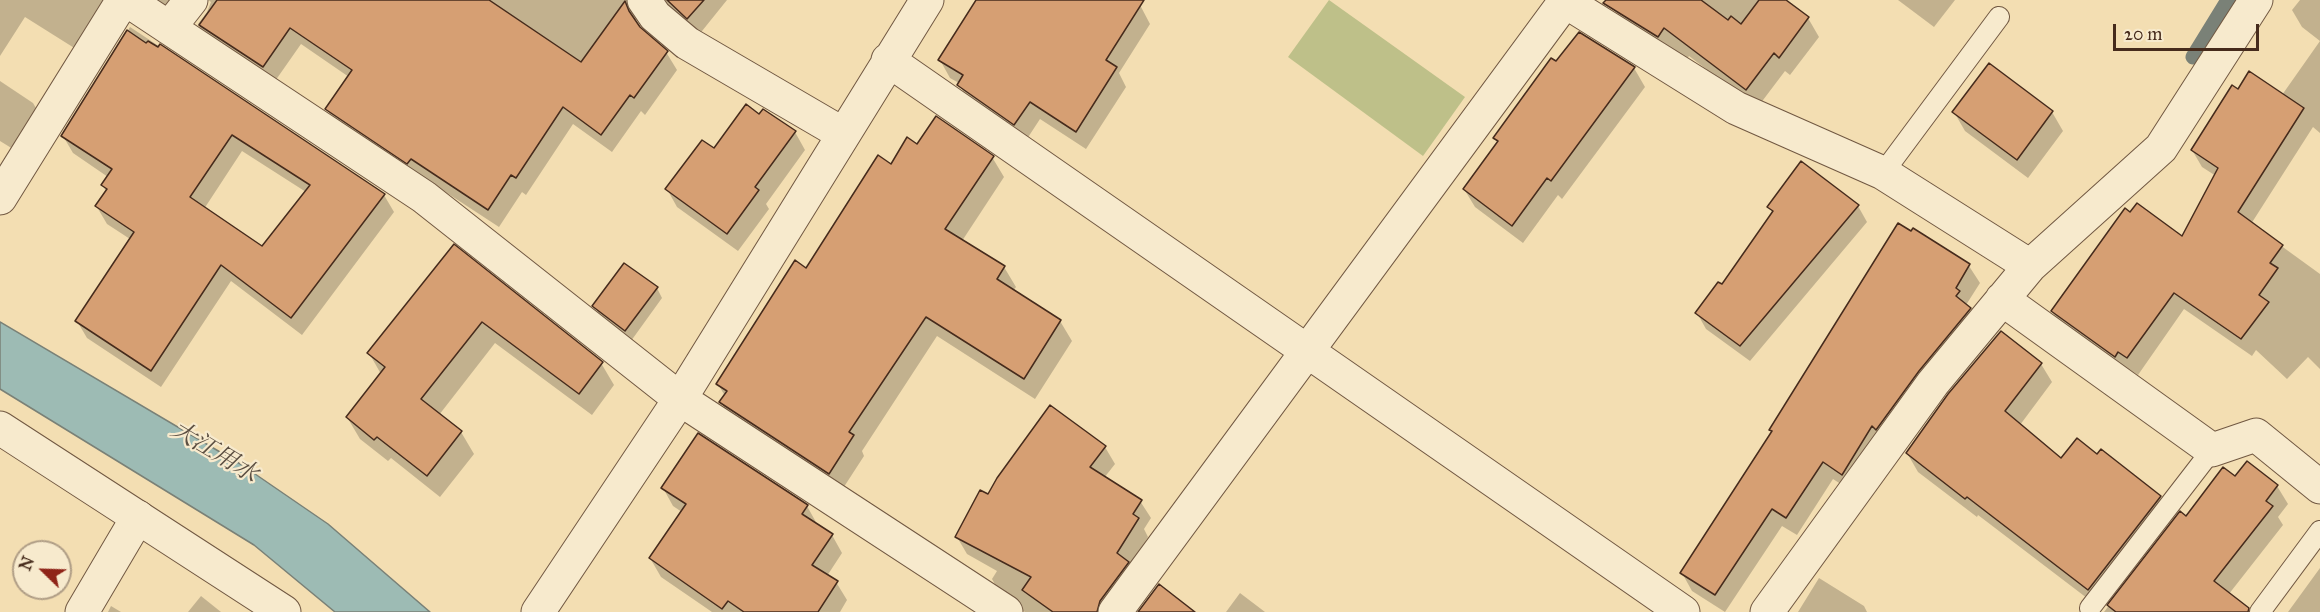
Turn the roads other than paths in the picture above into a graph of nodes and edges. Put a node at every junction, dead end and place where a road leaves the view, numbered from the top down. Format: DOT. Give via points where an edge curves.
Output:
graph roads {
  1 [pos="125,0"];
  2 [pos="191,0"];
  3 [pos="644,0"];
  4 [pos="927,0"];
  5 [pos="1565,0"];
  6 [pos="2256,0"];
  7 [pos="1999,17"];
  8 [pos="169,28"];
  9 [pos="888,60"];
  10 [pos="843,134"];
  11 [pos="1883,174"];
  12 [pos="0,198"];
  13 [pos="2030,266"];
  14 [pos="2002,299"];
  15 [pos="1305,351"];
  16 [pos="680,399"];
  17 [pos="0,428"];
  18 [pos="2212,450"];
  19 [pos="2320,487"];
  20 [pos="138,517"];
  21 [pos="2320,531"];
  22 [pos="2090,608"];
  23 [pos="82,612"];
  24 [pos="284,612"];
  25 [pos="538,612"];
  26 [pos="1006,612"];
  27 [pos="1115,612"];
  28 [pos="1683,612"];
  29 [pos="1767,612"];
  30 [pos="2260,612"];
  1 -- 8 [label="street"];
  1 -- 12 [label="street"];
  2 -- 8 [label="street"];
  3 -- 10 [label="street" via="655,16 687,43"];
  4 -- 9 [label="street"];
  5 -- 11 [label="street" via="1736,108"];
  5 -- 15 [label="street"];
  6 -- 13 [label="street" via="2162,148"];
  7 -- 11 [label="lane"];
  8 -- 16 [label="street" via="424,197"];
  9 -- 10 [label="street"];
  9 -- 15 [label="street"];
  10 -- 16 [label="street"];
  11 -- 13 [label="street"];
  13 -- 14 [label="street"];
  14 -- 18 [label="street"];
  14 -- 29 [label="street" via="1933,383"];
  15 -- 27 [label="street"];
  15 -- 28 [label="street"];
  16 -- 25 [label="street"];
  16 -- 26 [label="street"];
  17 -- 20 [label="street"];
  18 -- 19 [label="street" via="2256,435"];
  18 -- 22 [label="lane"];
  20 -- 23 [label="street"];
  20 -- 24 [label="street"];
  21 -- 30 [label="lane"];
}
